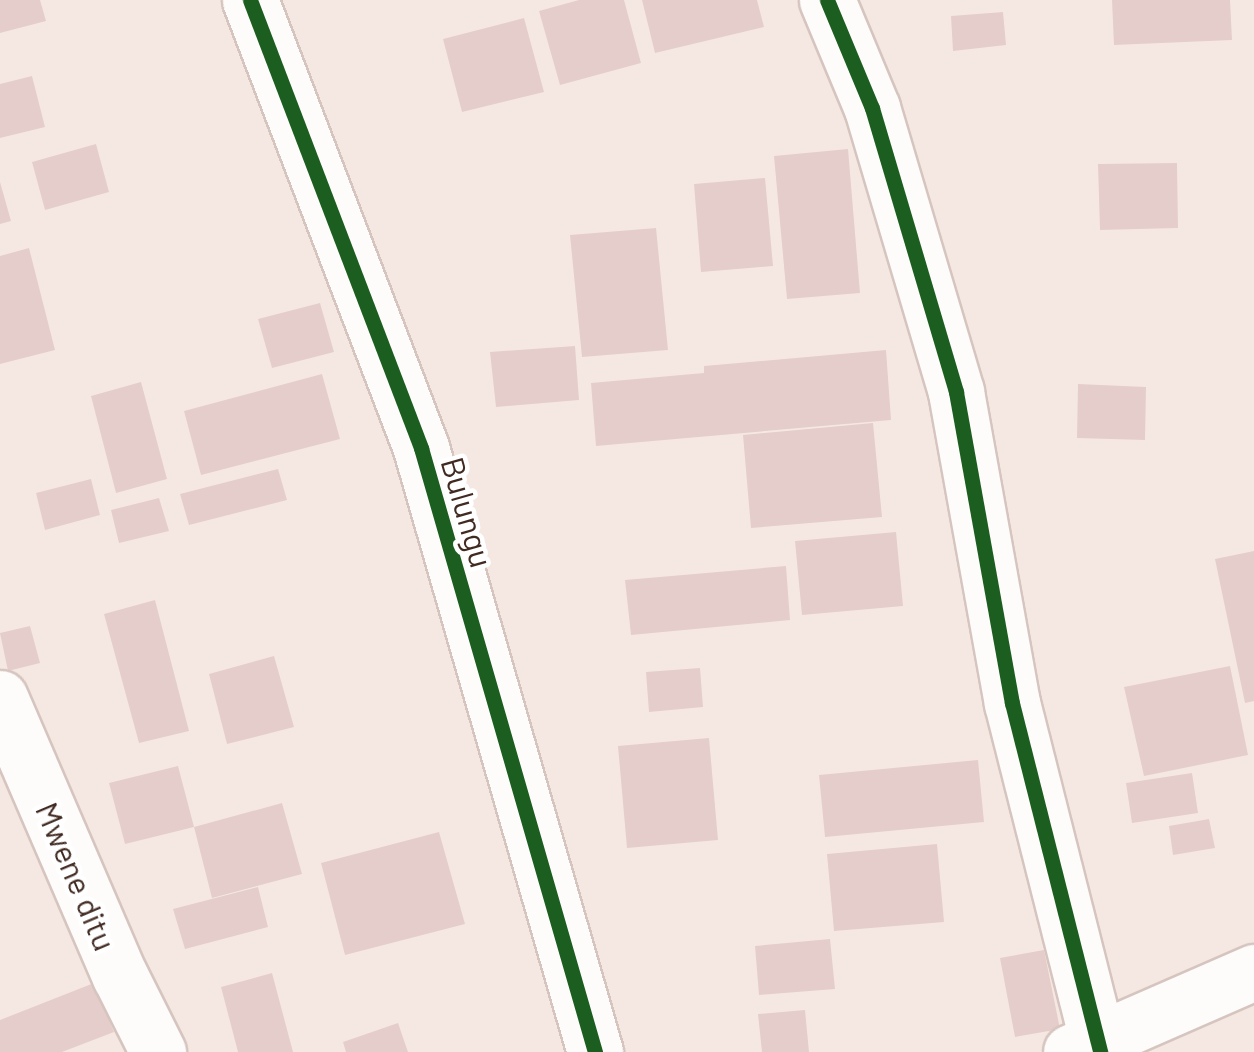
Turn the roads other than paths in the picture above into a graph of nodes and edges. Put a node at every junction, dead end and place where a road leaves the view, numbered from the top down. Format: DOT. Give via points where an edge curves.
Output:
graph roads {
  1 [pos="250,0"];
  2 [pos="827,0"];
  3 [pos="0,698"];
  4 [pos="1254,972"];
  5 [pos="1090,1048"];
  6 [pos="158,1052"];
  7 [pos="595,1052"];
  1 -- 7 [label="street, Bulungu" via="421,448"];
  2 -- 5 [label="street" via="872,108 956,392 1012,703"];
  3 -- 6 [label="street, Mwene ditu"];
  4 -- 5 [label="street"];
}
